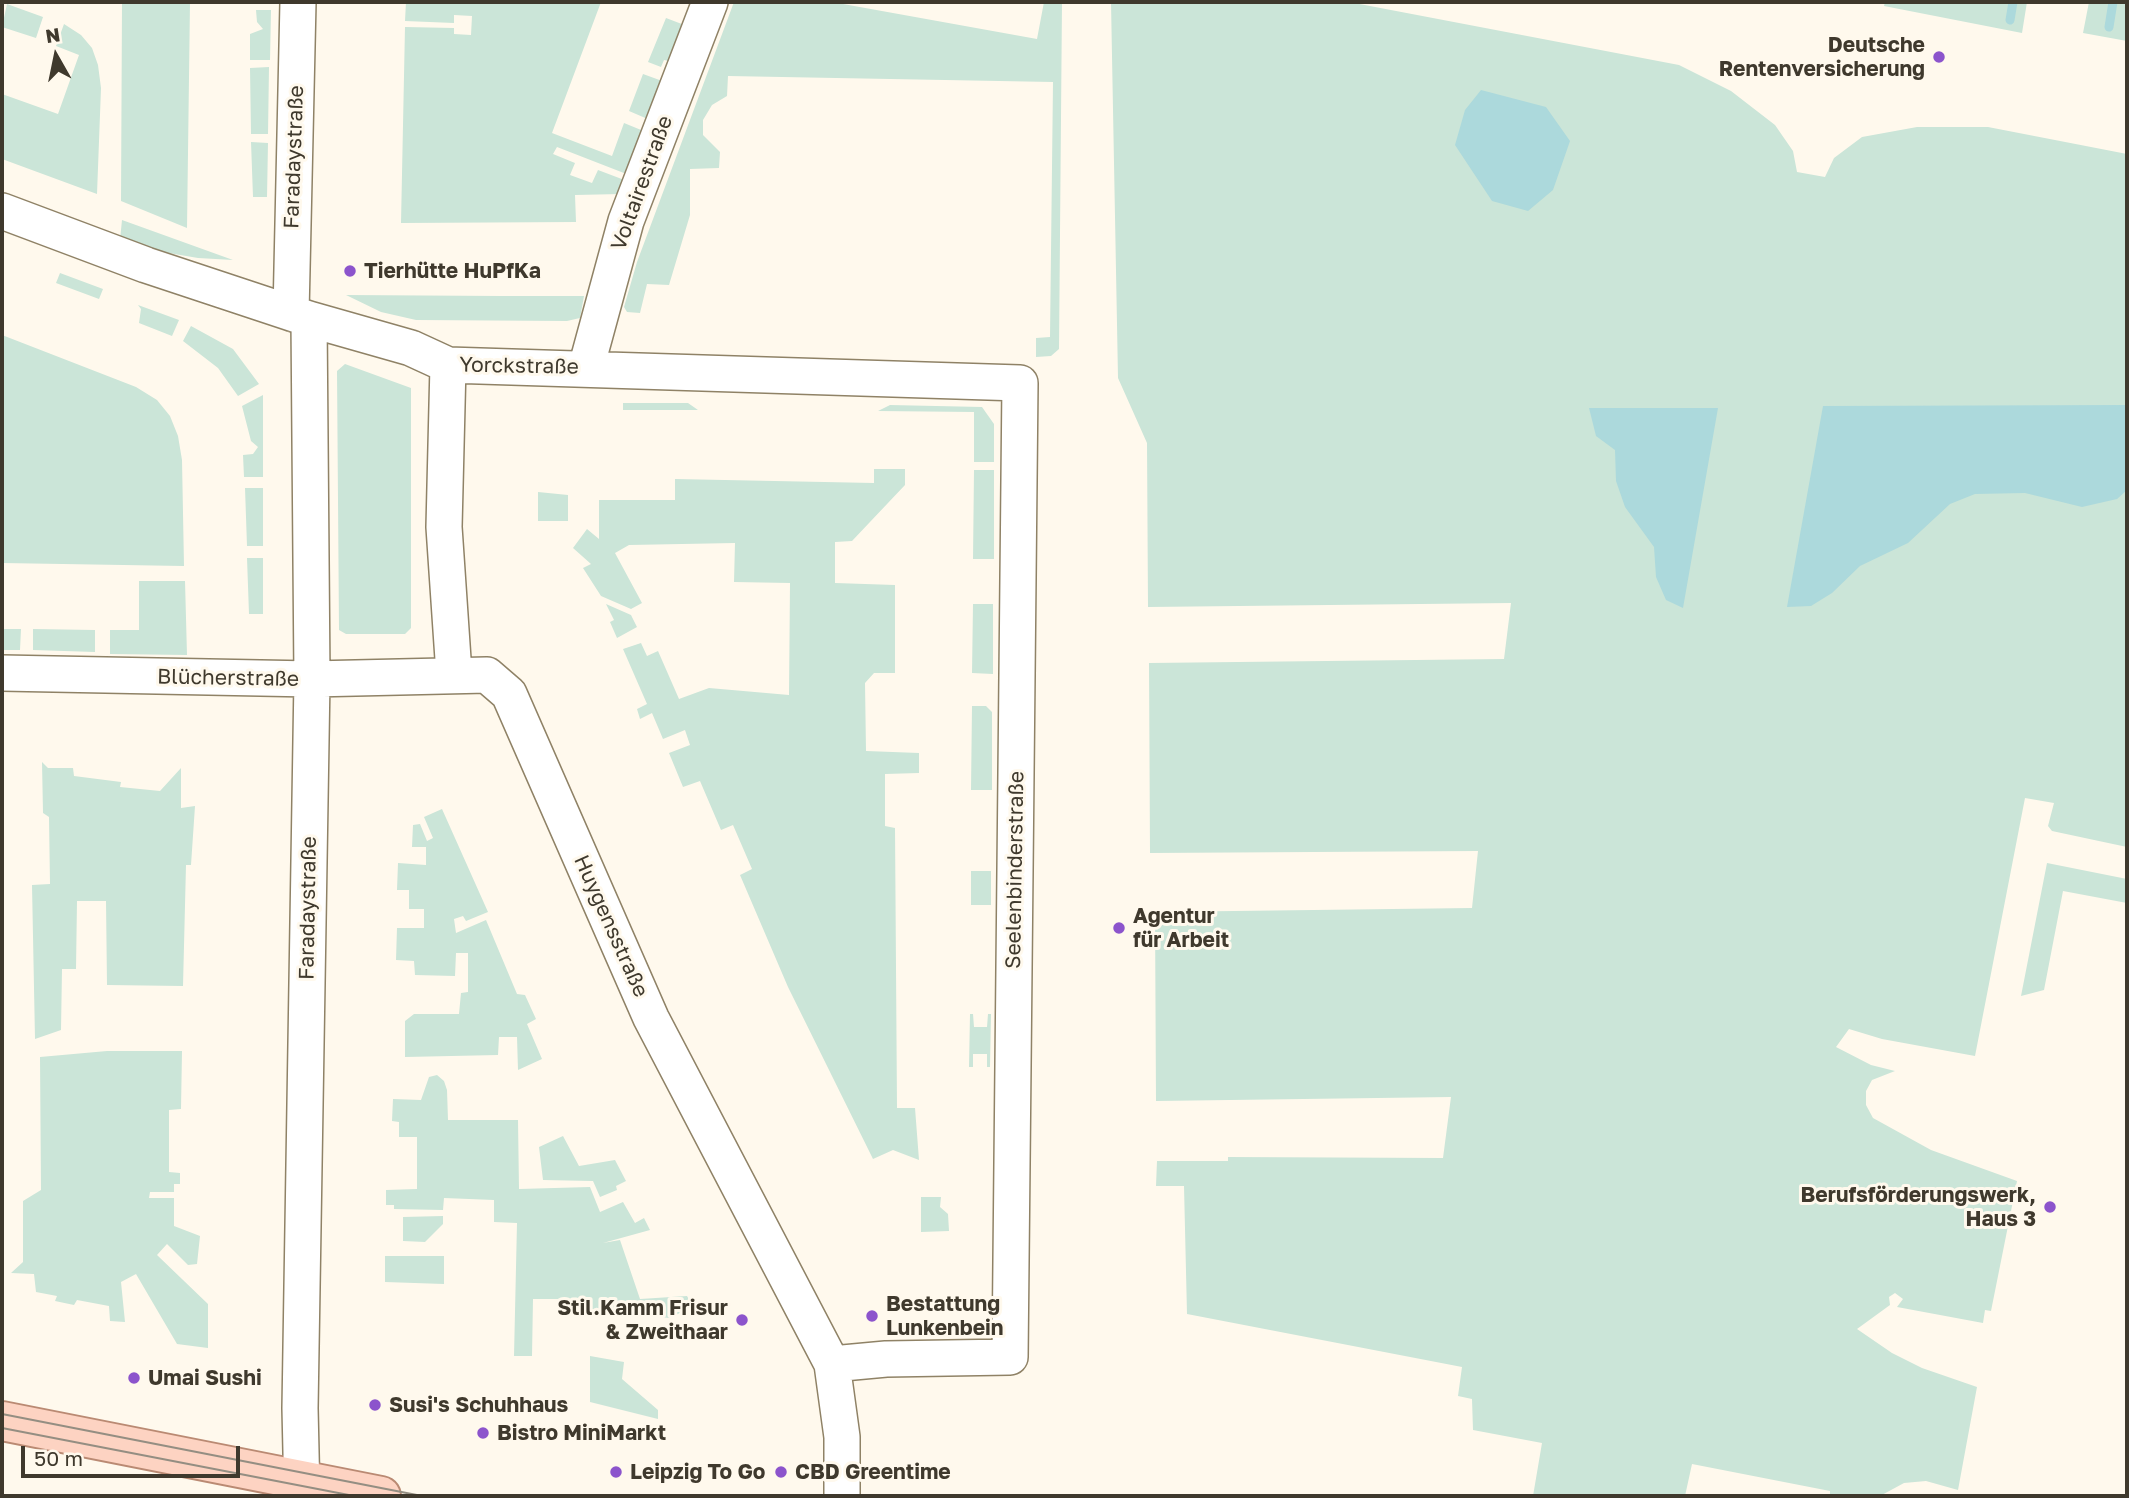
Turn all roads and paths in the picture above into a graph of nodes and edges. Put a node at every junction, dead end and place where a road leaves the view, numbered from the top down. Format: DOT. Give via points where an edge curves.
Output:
graph roads {
  1 [pos="298,2"];
  2 [pos="710,2"];
  3 [pos="2,211"];
  4 [pos="300,316"];
  5 [pos="449,365"];
  6 [pos="586,368"];
  7 [pos="1020,383"];
  8 [pos="2,673"];
  9 [pos="454,674"];
  10 [pos="312,679"];
  11 [pos="832,1364"];
  12 [pos="2,1421"];
  13 [pos="302,1489"];
  14 [pos="381,1496"];
  15 [pos="842,1496"];
  1 -- 4 [label="street, Faradaystraße"];
  2 -- 6 [label="street, Voltairestraße" via="626,221"];
  3 -- 4 [label="street, Yorckstraße"];
  4 -- 5 [label="street, Yorckstraße" via="411,348"];
  4 -- 10 [label="street, Faradaystraße"];
  5 -- 6 [label="street, Yorckstraße"];
  5 -- 9 [label="street" via="444,527"];
  6 -- 7 [label="street, Yorckstraße"];
  7 -- 11 [label="street, Seelenbinderstraße" via="1010,1357"];
  8 -- 10 [label="street, Blücherstraße"];
  9 -- 10 [label="street, Blücherstraße"];
  9 -- 11 [label="street, Huygensstraße" via="486,675 509,694 651,1018"];
  10 -- 13 [label="street, Faradaystraße"];
  11 -- 15 [label="street, Huygensstraße" via="842,1437"];
  12 -- 13 [label="main road"];
  13 -- 14 [label="main road"];
}
